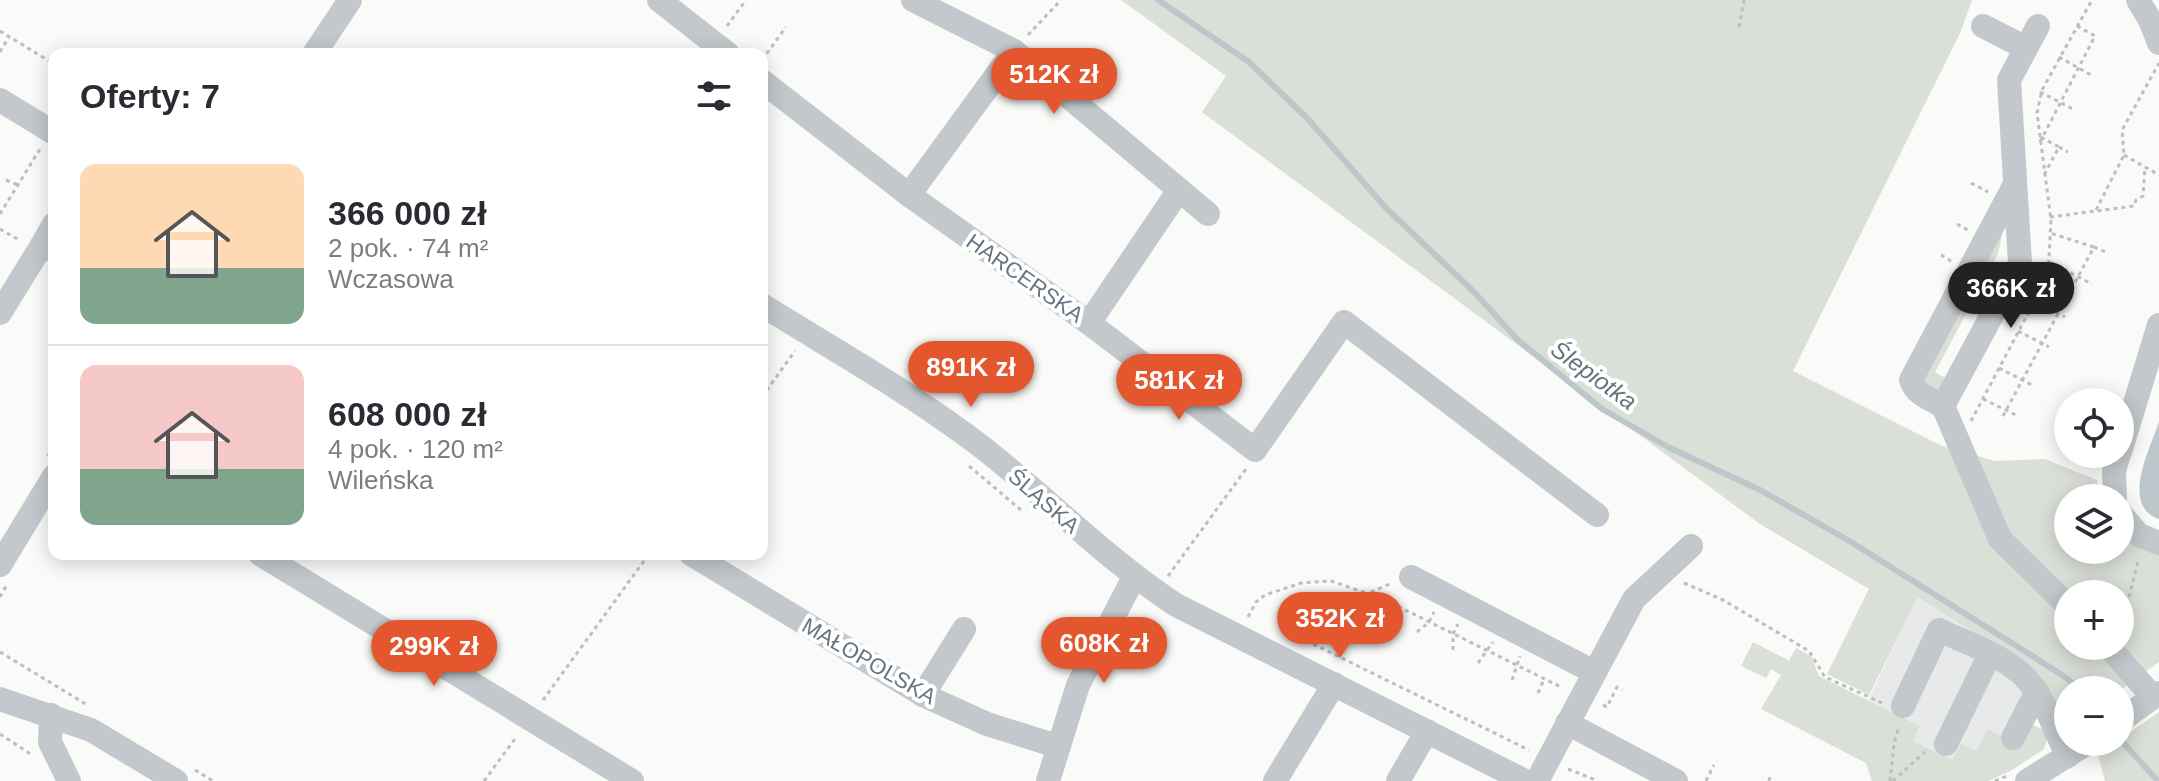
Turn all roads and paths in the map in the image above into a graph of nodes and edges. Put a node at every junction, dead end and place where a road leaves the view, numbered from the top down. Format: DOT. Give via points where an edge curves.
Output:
graph roads {
  1 [pos="350,0"];
  2 [pos="659,0"];
  3 [pos="746,0"];
  4 [pos="913,0"];
  5 [pos="1061,0"];
  6 [pos="1744,0"];
  7 [pos="2138,0"];
  8 [pos="1983,26"];
  9 [pos="2038,26"];
  10 [pos="2077,26"];
  11 [pos="786,27"];
  12 [pos="1739,27"];
  13 [pos="0,31"];
  14 [pos="2095,36"];
  15 [pos="9,37"];
  16 [pos="2101,40"];
  17 [pos="2159,43"];
  18 [pos="318,48"];
  19 [pos="720,48"];
  20 [pos="722,48"];
  21 [pos="2026,48"];
  22 [pos="1014,51"];
  23 [pos="0,52"];
  24 [pos="768,52"];
  25 [pos="2059,57"];
  26 [pos="48,60"];
  27 [pos="2159,63"];
  28 [pos="2079,67"];
  29 [pos="2091,75"];
  30 [pos="768,86"];
  31 [pos="2040,92"];
  32 [pos="0,100"];
  33 [pos="2060,103"];
  34 [pos="2073,109"];
  35 [pos="48,130"];
  36 [pos="48,138"];
  37 [pos="2059,147"];
  38 [pos="2068,152"];
  39 [pos="2124,155"];
  40 [pos="2145,167"];
  41 [pos="2044,175"];
  42 [pos="2159,175"];
  43 [pos="6,180"];
  44 [pos="2016,183"];
  45 [pos="18,185"];
  46 [pos="1179,190"];
  47 [pos="909,195"];
  48 [pos="2096,210"];
  49 [pos="0,214"];
  50 [pos="1208,214"];
  51 [pos="2050,217"];
  52 [pos="2050,233"];
  53 [pos="48,243"];
  54 [pos="2094,247"];
  55 [pos="2108,253"];
  56 [pos="2049,262"];
  57 [pos="2077,277"];
  58 [pos="2092,284"];
  59 [pos="2034,302"];
  60 [pos="768,311"];
  61 [pos="0,313"];
  62 [pos="2057,314"];
  63 [pos="2065,317"];
  64 [pos="1089,323"];
  65 [pos="2159,325"];
  66 [pos="2018,331"];
  67 [pos="801,342"];
  68 [pos="2042,343"];
  69 [pos="785,345"];
  70 [pos="2049,347"];
  71 [pos="1999,368"];
  72 [pos="2022,380"];
  73 [pos="2034,386"];
  74 [pos="768,389"];
  75 [pos="1983,399"];
  76 [pos="1943,406"];
  77 [pos="2134,407"];
  78 [pos="2006,410"];
  79 [pos="2003,416"];
  80 [pos="2018,416"];
  81 [pos="1255,450"];
  82 [pos="966,464"];
  83 [pos="48,486"];
  84 [pos="1023,511"];
  85 [pos="1597,515"];
  86 [pos="2134,526"];
  87 [pos="2149,539"];
  88 [pos="1691,546"];
  89 [pos="270,560"];
  90 [pos="645,560"];
  91 [pos="701,560"];
  92 [pos="0,565"];
  93 [pos="1134,577"];
  94 [pos="1411,577"];
  95 [pos="1165,580"];
  96 [pos="1677,580"];
  97 [pos="2134,580"];
  98 [pos="2054,592"];
  99 [pos="1369,593"];
  100 [pos="1387,617"];
  101 [pos="1429,622"];
  102 [pos="1245,624"];
  103 [pos="964,629"];
  104 [pos="1417,632"];
  105 [pos="1453,634"];
  106 [pos="1286,637"];
  107 [pos="1453,650"];
  108 [pos="1489,651"];
  109 [pos="1990,654"];
  110 [pos="2122,660"];
  111 [pos="1478,663"];
  112 [pos="1516,665"];
  113 [pos="1594,672"];
  114 [pos="1544,679"];
  115 [pos="1512,680"];
  116 [pos="1334,684"];
  117 [pos="1622,690"];
  118 [pos="2037,691"];
  119 [pos="1538,693"];
  120 [pos="923,695"];
  121 [pos="2156,695"];
  122 [pos="1581,697"];
  123 [pos="0,699"];
  124 [pos="1607,707"];
  125 [pos="2134,711"];
  126 [pos="1898,712"];
  127 [pos="51,715"];
  128 [pos="530,718"];
  129 [pos="1567,723"];
  130 [pos="2054,727"];
  131 [pos="1427,731"];
  132 [pos="2013,738"];
  133 [pos="1057,746"];
  134 [pos="1937,748"];
  135 [pos="2068,756"];
  136 [pos="1714,765"];
  137 [pos="1530,776"];
  138 [pos="69,781"];
  139 [pos="176,781"];
  140 [pos="484,781"];
  141 [pos="632,781"];
  142 [pos="1048,781"];
  143 [pos="1275,781"];
  144 [pos="1398,781"];
  145 [pos="1598,781"];
  146 [pos="1676,781"];
  147 [pos="1706,781"];
  148 [pos="1891,781"];
  149 [pos="2027,781"];
  1 -- 18 [label="street"];
  2 -- 19 [label="street"];
  3 -- 20 [label="path"];
  4 -- 22 [label="street"];
  5 -- 22 [label="path"];
  6 -- 12 [label="path"];
  7 -- 17 [label="street"];
  8 -- 21 [label="street"];
  9 -- 21 [label="street"];
  10 -- 14 [label="path"];
  11 -- 24 [label="path"];
  13 -- 15 [label="path"];
  14 -- 16 [label="path"];
  14 -- 28 [label="path"];
  15 -- 23 [label="path"];
  15 -- 26 [label="path"];
  21 -- 44 [label="street" via="2009,80"];
  22 -- 46 [label="street"];
  22 -- 47 [label="street"];
  25 -- 28 [label="path"];
  27 -- 39 [label="path" via="2122,130"];
  28 -- 29 [label="path"];
  28 -- 33 [label="path"];
  30 -- 47 [label="street, HARCERSKA"];
  31 -- 33 [label="path"];
  32 -- 35 [label="street"];
  33 -- 34 [label="path"];
  33 -- 37 [label="path" via="2040,138"];
  36 -- 45 [label="path"];
  37 -- 38 [label="path"];
  37 -- 41 [label="path"];
  39 -- 40 [label="path"];
  39 -- 48 [label="path"];
  40 -- 42 [label="path"];
  40 -- 48 [label="path" via="2143,196 2134,206"];
  43 -- 45 [label="path"];
  44 -- 76 [label="street" via="2020,263"];
  44 -- 76 [label="street" via="1911,380 1922,395"];
  45 -- 49 [label="path"];
  46 -- 50 [label="street"];
  46 -- 64 [label="street"];
  47 -- 64 [label="street, HARCERSKA"];
  48 -- 51 [label="path"];
  52 -- 54 [label="path"];
  53 -- 61 [label="street"];
  54 -- 55 [label="path"];
  54 -- 57 [label="path"];
  56 -- 57 [label="path"];
  57 -- 58 [label="path"];
  57 -- 62 [label="path"];
  59 -- 62 [label="path"];
  60 -- 67 [label="street, ŚLĄSKA"];
  62 -- 63 [label="path"];
  62 -- 68 [label="path"];
  64 -- 81 [label="street, HARCERSKA"];
  65 -- 77 [label="street"];
  66 -- 68 [label="path"];
  67 -- 69 [label="path"];
  67 -- 74 [label="path"];
  67 -- 93 [label="street, ŚLĄSKA" via="939,414"];
  68 -- 70 [label="path"];
  68 -- 72 [label="path"];
  71 -- 72 [label="path"];
  72 -- 73 [label="path"];
  72 -- 78 [label="path"];
  75 -- 78 [label="path"];
  76 -- 98 [label="street" via="2000,539"];
  78 -- 79 [label="path"];
  78 -- 80 [label="path"];
  81 -- 85 [label="street" via="1344,322"];
  81 -- 95 [label="path"];
  82 -- 84 [label="path"];
  83 -- 92 [label="street"];
  86 -- 87 [label="street"];
  87 -- 97 [label="path"];
  88 -- 113 [label="street" via="1634,599"];
  89 -- 128 [label="street"];
  90 -- 128 [label="path"];
  91 -- 120 [label="street, MAŁOPOLSKA"];
  93 -- 116 [label="street, ŚLĄSKA" via="1176,605"];
  93 -- 133 [label="street" via="1078,685"];
  94 -- 113 [label="street"];
  96 -- 126 [label="path" via="1723,600 1809,651 1825,677"];
  99 -- 100 [label="path"];
  99 -- 101 [label="path"];
  99 -- 102 [label="path" via="1331,581 1301,583 1265,595"];
  101 -- 104 [label="path"];
  101 -- 105 [label="path"];
  103 -- 120 [label="street"];
  105 -- 107 [label="path"];
  105 -- 108 [label="path"];
  106 -- 137 [label="path" via="1311,643"];
  108 -- 111 [label="path"];
  108 -- 112 [label="path"];
  109 -- 118 [label="street" via="2016,669"];
  109 -- 126 [label="street" via="1939,630"];
  109 -- 134 [label="street"];
  110 -- 121 [label="street"];
  112 -- 114 [label="path"];
  112 -- 115 [label="path"];
  113 -- 122 [label="street"];
  114 -- 119 [label="path"];
  114 -- 122 [label="path"];
  116 -- 131 [label="street, ŚLĄSKA"];
  116 -- 143 [label="street"];
  117 -- 124 [label="path" via="1617,687"];
  118 -- 130 [label="street"];
  118 -- 132 [label="street"];
  120 -- 133 [label="street, MAŁOPOLSKA" via="987,724"];
  121 -- 125 [label="street"];
  122 -- 129 [label="street"];
  123 -- 127 [label="street"];
  126 -- 148 [label="path"];
  127 -- 138 [label="street" via="50,742"];
  127 -- 139 [label="street" via="91,730"];
  128 -- 140 [label="path"];
  128 -- 141 [label="street"];
  129 -- 137 [label="street"];
  129 -- 146 [label="street"];
  131 -- 137 [label="street, ŚLĄSKA"];
  131 -- 144 [label="street"];
  133 -- 142 [label="street"];
  134 -- 148 [label="path"];
  135 -- 149 [label="street"];
  136 -- 147 [label="path"];
  137 -- 145 [label="path"];
}
